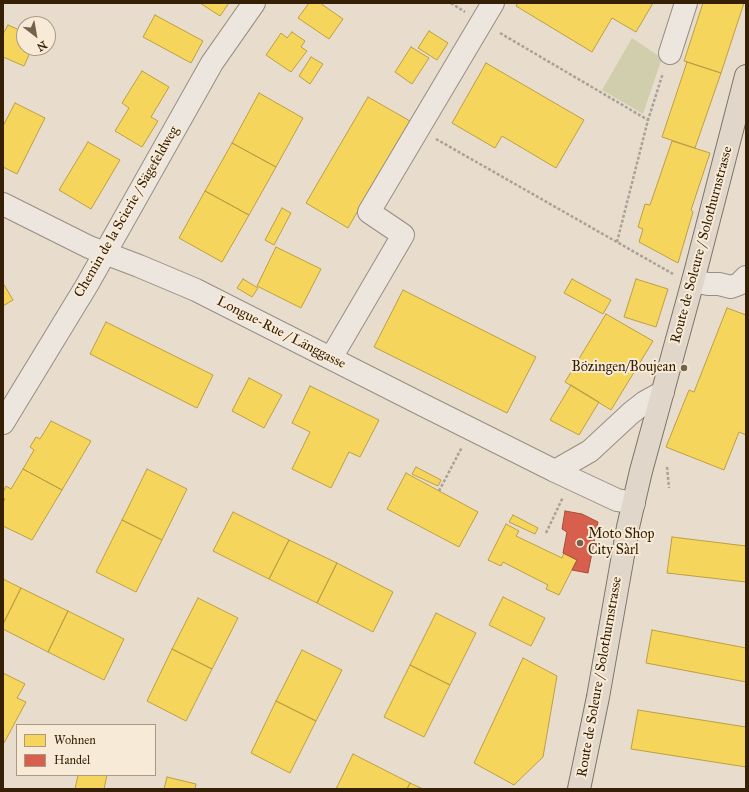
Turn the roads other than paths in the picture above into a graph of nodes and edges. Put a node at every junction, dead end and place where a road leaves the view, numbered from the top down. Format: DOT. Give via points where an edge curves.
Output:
graph roads {
  1 [pos="254,3"];
  2 [pos="493,3"];
  3 [pos="686,3"];
  4 [pos="670,53"];
  5 [pos="746,76"];
  6 [pos="3,204"];
  7 [pos="104,253"];
  8 [pos="746,277"];
  9 [pos="686,279"];
  10 [pos="331,358"];
  11 [pos="663,392"];
  12 [pos="3,423"];
  13 [pos="555,471"];
  14 [pos="634,503"];
  15 [pos="580,789"];
  1 -- 7 [label="street, Chemin de la Scierie / Sägefeldweg" via="212,63"];
  2 -- 10 [label="street" via="368,212 403,235"];
  3 -- 4 [label="street"];
  5 -- 9 [label="main road, Route de Soleure / Solothurnstrasse"];
  6 -- 7 [label="street, Longue-Rue / Länggasse"];
  7 -- 10 [label="street, Longue-Rue / Länggasse" via="196,290"];
  7 -- 12 [label="street, Chemin de la Scierie / Sägefeldweg"];
  8 -- 9 [label="street" via="731,287"];
  9 -- 11 [label="main road, Route de Soleure / Solothurnstrasse"];
  10 -- 13 [label="street, Longue-Rue / Länggasse"];
  11 -- 13 [label="street" via="645,402 590,451"];
  11 -- 14 [label="main road, Route de Soleure / Solothurnstrasse"];
  13 -- 14 [label="street, Longue-Rue / Länggasse" via="617,500"];
  14 -- 15 [label="main road, Route de Soleure / Solothurnstrasse"];
}
